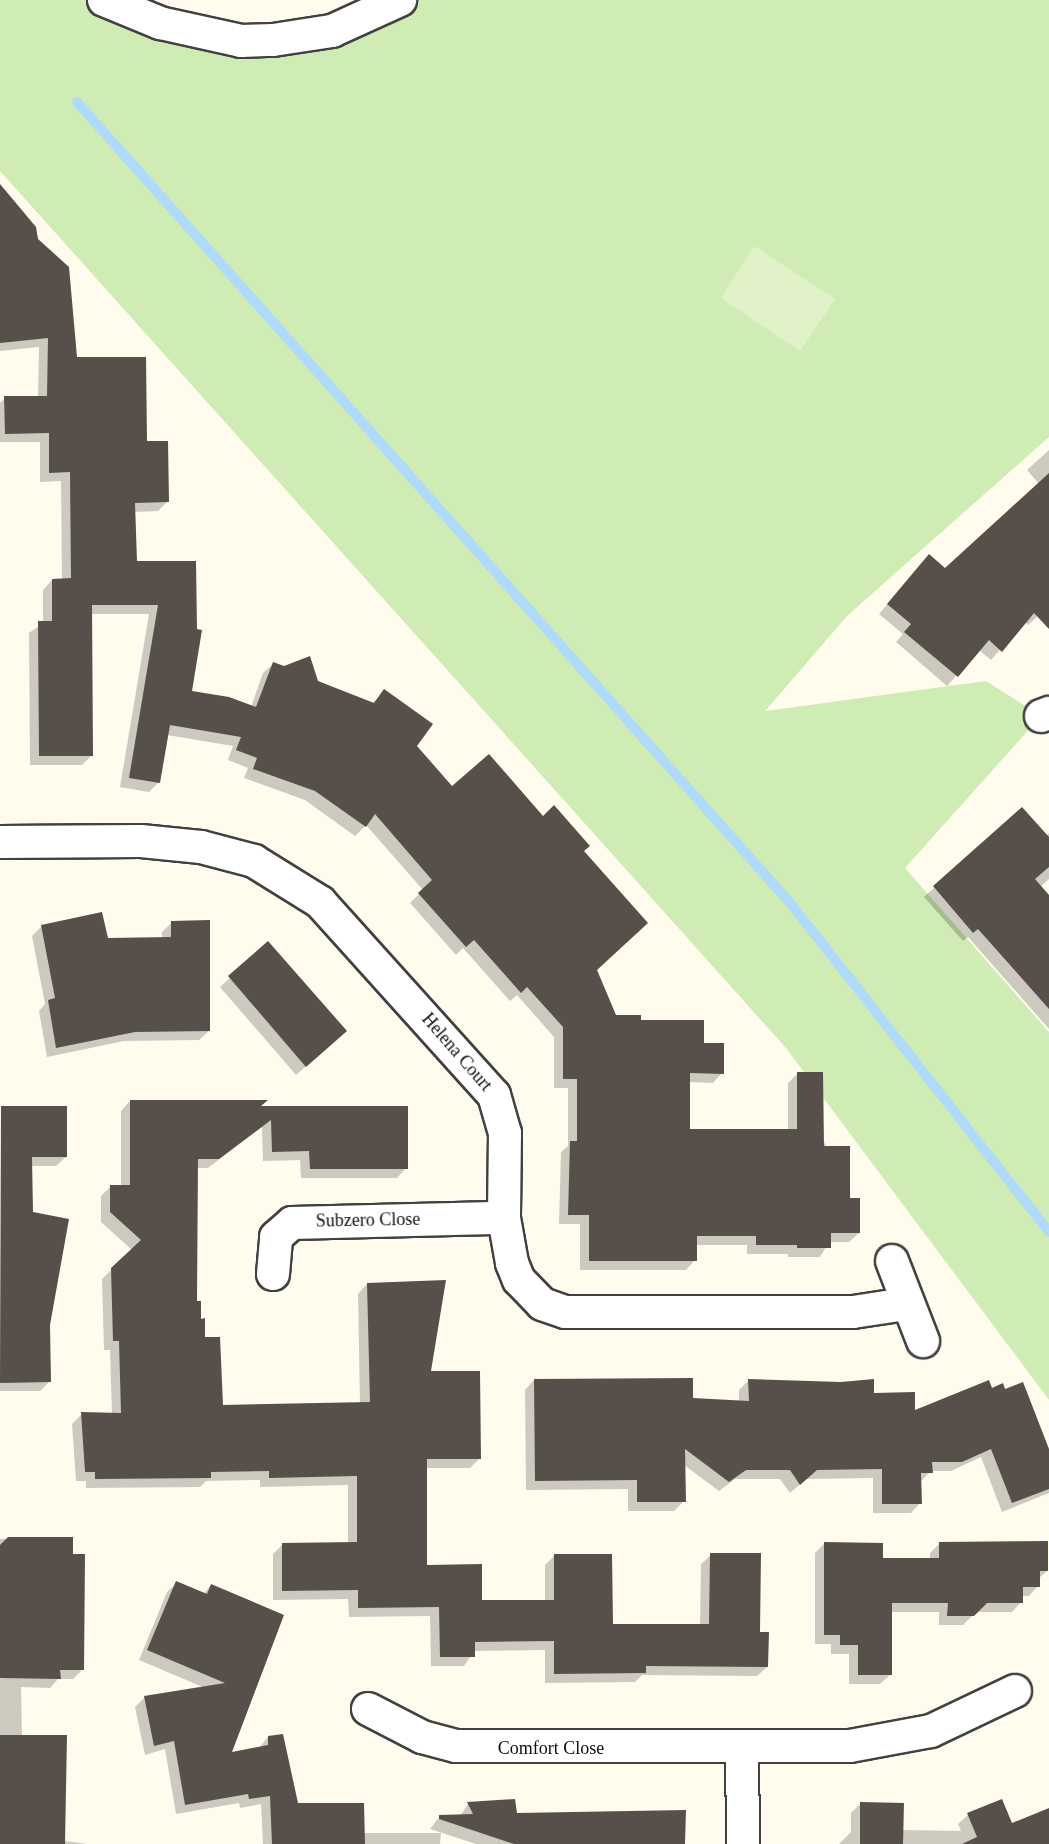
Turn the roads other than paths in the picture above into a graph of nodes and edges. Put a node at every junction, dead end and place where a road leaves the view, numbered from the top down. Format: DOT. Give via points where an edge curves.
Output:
graph roads {
  1 [pos="400,0"];
  2 [pos="110,1"];
  3 [pos="0,842"];
  4 [pos="504,1218"];
  5 [pos="892,1261"];
  6 [pos="273,1274"];
  7 [pos="906,1304"];
  8 [pos="923,1341"];
  9 [pos="1016,1691"];
  10 [pos="368,1709"];
  11 [pos="742,1747"];
  12 [pos="743,1844"];
  1 -- 2 [label="street" via="332,31 252,41 176,28"];
  3 -- 4 [label="street, Helena Court" via="183,844 254,861 305,889 338,917 494,1095 505,1133"];
  4 -- 6 [label="street, Subzero Close" via="292,1224 276,1237"];
  4 -- 7 [label="street, Helena Court" via="519,1280 531,1296 559,1311 853,1312"];
  5 -- 7 [label="street"];
  7 -- 8 [label="street"];
  9 -- 11 [label="street, Comfort Close" via="931,1731 903,1738 850,1746"];
  10 -- 11 [label="street, Comfort Close" via="422,1737 456,1746"];
  11 -- 12 [label="street"];
}
